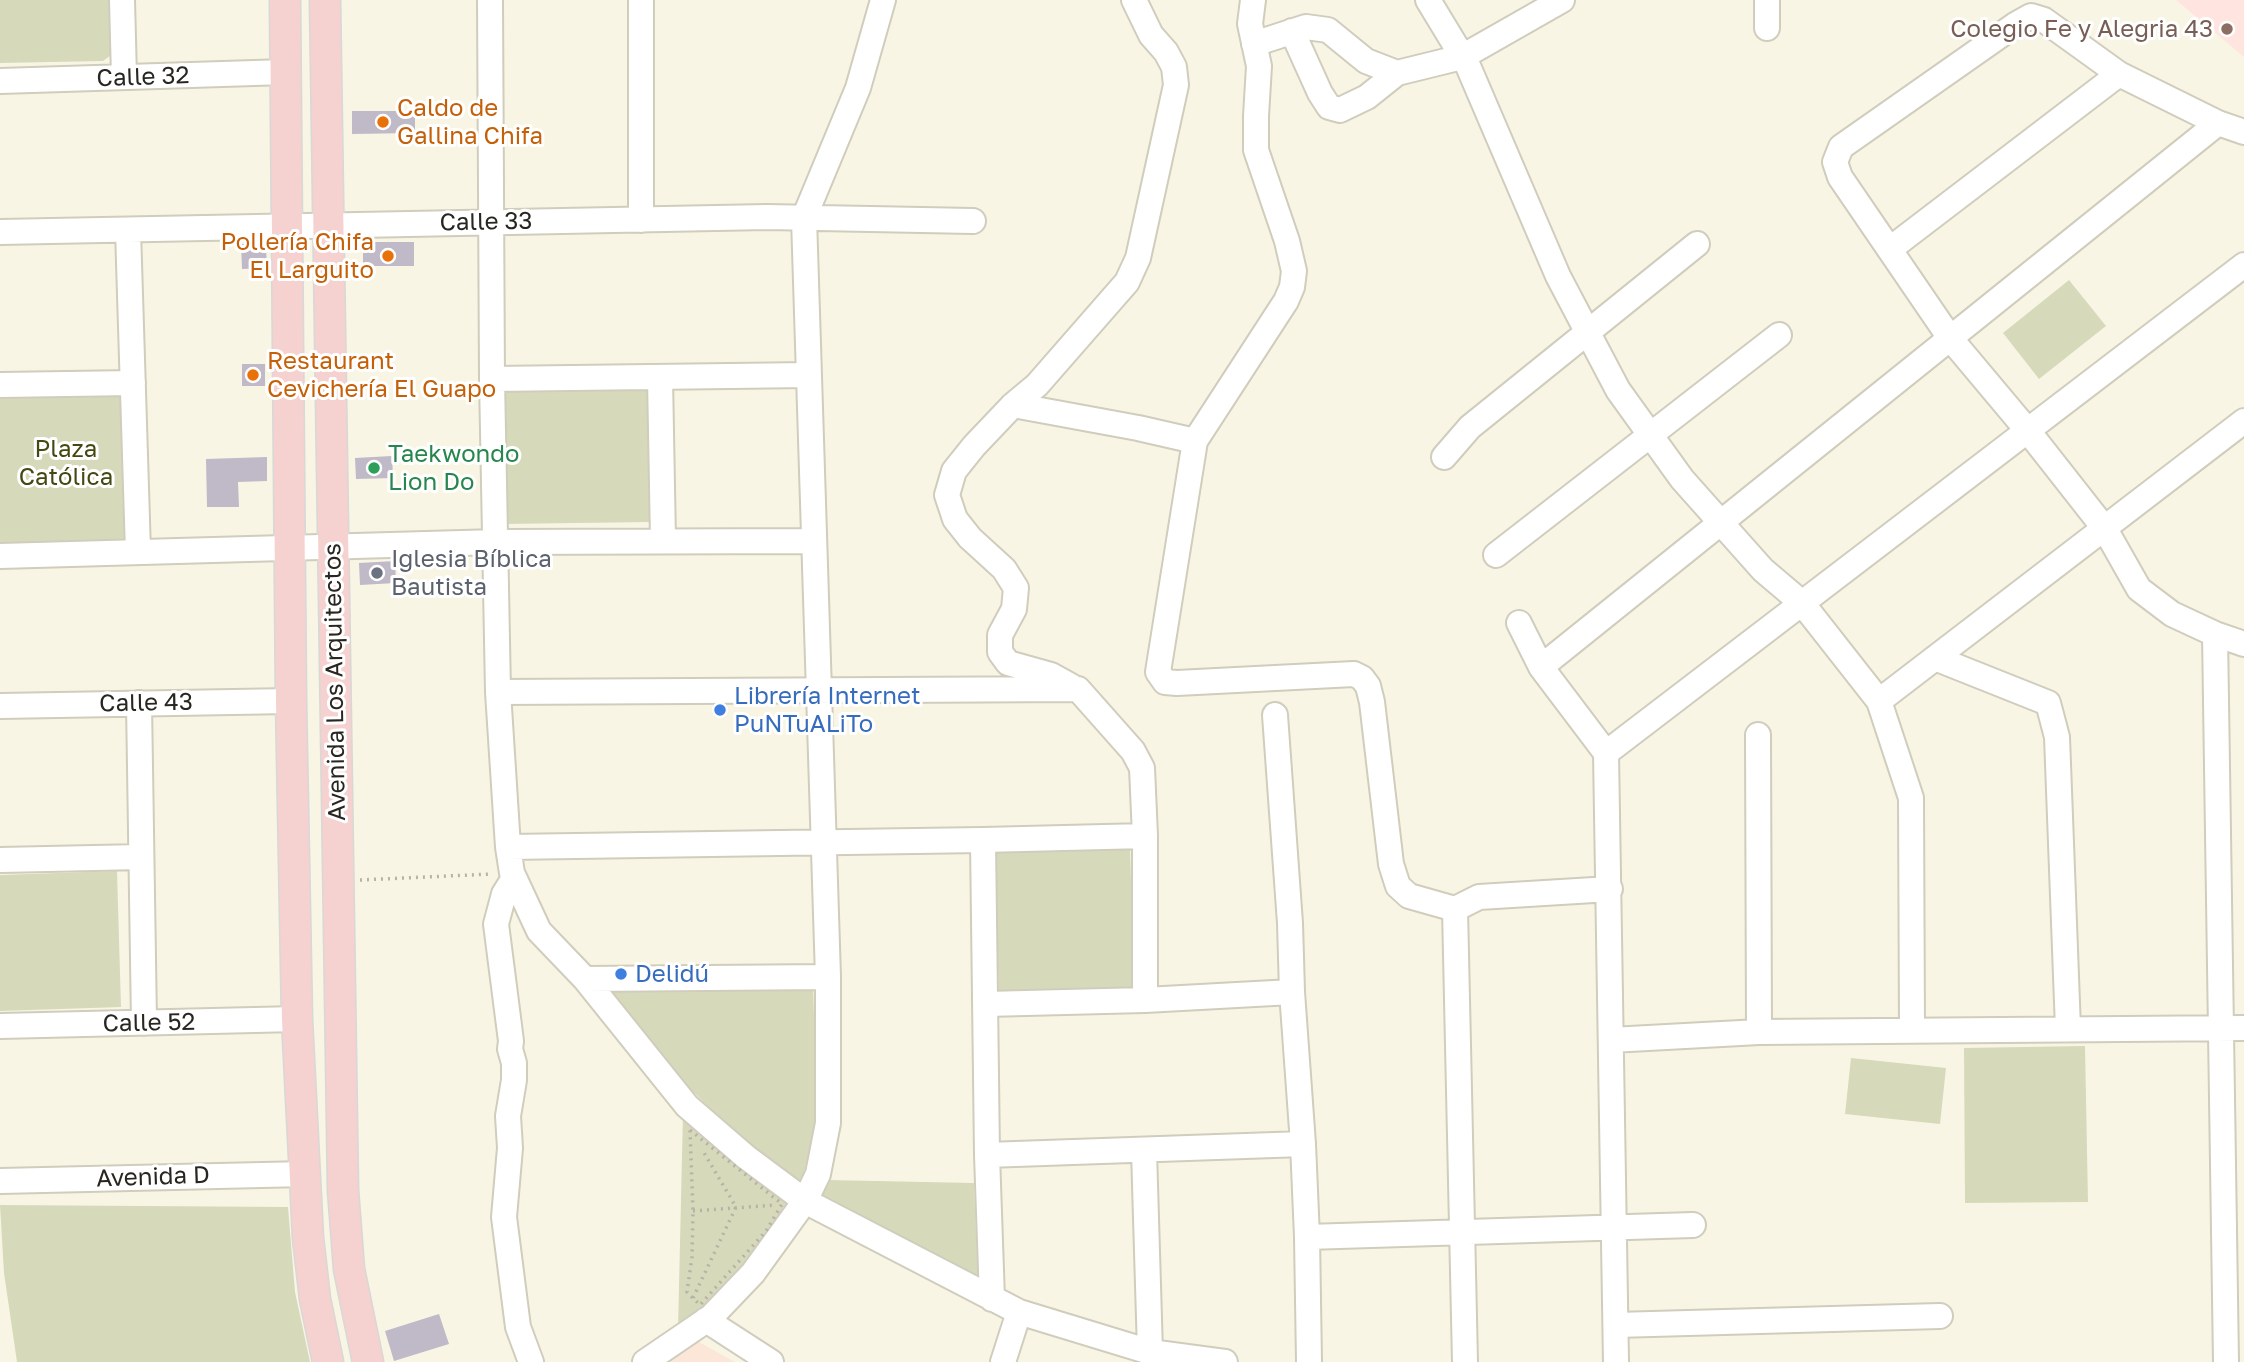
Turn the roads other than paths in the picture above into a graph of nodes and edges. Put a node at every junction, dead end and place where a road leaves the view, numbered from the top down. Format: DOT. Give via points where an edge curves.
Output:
graph roads {
  1 [pos="122,0"];
  2 [pos="285,0"];
  3 [pos="326,0"];
  4 [pos="490,0"];
  5 [pos="640,0"];
  6 [pos="883,0"];
  7 [pos="1134,0"];
  8 [pos="1253,0"];
  9 [pos="1428,0"];
  10 [pos="1562,0"];
  11 [pos="1767,0"];
  12 [pos="1767,28"];
  13 [pos="1292,31"];
  14 [pos="1254,44"];
  15 [pos="1462,57"];
  16 [pos="286,72"];
  17 [pos="1396,73"];
  18 [pos="2119,74"];
  19 [pos="124,77"];
  20 [pos="0,81"];
  21 [pos="2218,123"];
  22 [pos="2244,132"];
  23 [pos="804,218"];
  24 [pos="641,220"];
  25 [pos="973,221"];
  26 [pos="491,222"];
  27 [pos="329,225"];
  28 [pos="288,227"];
  29 [pos="128,230"];
  30 [pos="0,232"];
  31 [pos="1697,244"];
  32 [pos="1890,250"];
  33 [pos="2244,265"];
  34 [pos="1587,332"];
  35 [pos="1779,335"];
  36 [pos="1950,338"];
  37 [pos="809,375"];
  38 [pos="660,377"];
  39 [pos="492,379"];
  40 [pos="133,383"];
  41 [pos="0,385"];
  42 [pos="1013,405"];
  43 [pos="2244,421"];
  44 [pos="2028,431"];
  45 [pos="1650,435"];
  46 [pos="1195,441"];
  47 [pos="1444,457"];
  48 [pos="1721,523"];
  49 [pos="2105,529"];
  50 [pos="663,541"];
  51 [pos="814,541"];
  52 [pos="497,542"];
  53 [pos="290,547"];
  54 [pos="333,548"];
  55 [pos="138,552"];
  56 [pos="1496,555"];
  57 [pos="0,556"];
  58 [pos="1802,603"];
  59 [pos="1519,623"];
  60 [pos="2215,634"];
  61 [pos="2244,644"];
  62 [pos="1935,658"];
  63 [pos="1541,667"];
  64 [pos="1078,689"];
  65 [pos="819,691"];
  66 [pos="498,692"];
  67 [pos="291,701"];
  68 [pos="1879,701"];
  69 [pos="139,703"];
  70 [pos="0,706"];
  71 [pos="1275,715"];
  72 [pos="1758,735"];
  73 [pos="1606,753"];
  74 [pos="1145,836"];
  75 [pos="983,840"];
  76 [pos="824,842"];
  77 [pos="508,847"];
  78 [pos="141,857"];
  79 [pos="0,860"];
  80 [pos="513,876"];
  81 [pos="1610,889"];
  82 [pos="1455,909"];
  83 [pos="828,977"];
  84 [pos="585,979"];
  85 [pos="1292,992"];
  86 [pos="1146,1000"];
  87 [pos="986,1004"];
  88 [pos="297,1020"];
  89 [pos="144,1023"];
  90 [pos="0,1026"];
  91 [pos="2068,1029"];
  92 [pos="2232,1029"];
  93 [pos="1912,1030"];
  94 [pos="1759,1032"];
  95 [pos="1611,1041"];
  96 [pos="1303,1144"];
  97 [pos="1144,1151"];
  98 [pos="987,1155"];
  99 [pos="306,1174"];
  100 [pos="0,1181"];
  101 [pos="794,1203"];
  102 [pos="1693,1225"];
  103 [pos="1614,1227"];
  104 [pos="1462,1231"];
  105 [pos="1307,1237"];
  106 [pos="992,1299"];
  107 [pos="1019,1312"];
  108 [pos="1940,1315"];
  109 [pos="706,1320"];
  110 [pos="1616,1325"];
  111 [pos="1150,1352"];
  112 [pos="328,1362"];
  113 [pos="368,1362"];
  114 [pos="531,1362"];
  115 [pos="645,1362"];
  116 [pos="771,1362"];
  117 [pos="1003,1362"];
  118 [pos="1225,1362"];
  119 [pos="1309,1362"];
  120 [pos="1465,1362"];
  121 [pos="1616,1362"];
  122 [pos="2226,1362"];
  1 -- 19 [label="street"];
  2 -- 16 [label="main road, Avenida Los Arquitectos"];
  3 -- 27 [label="main road, Avenida Los Arquitectos"];
  4 -- 26 [label="street"];
  5 -- 24 [label="street"];
  6 -- 23 [label="street" via="858,88"];
  7 -- 42 [label="street" via="1174,67 1176,85 1138,258 1114,298 1037,385"];
  8 -- 14 [label="street"];
  9 -- 15 [label="street"];
  10 -- 15 [label="street"];
  11 -- 12 [label="street"];
  13 -- 14 [label="street"];
  13 -- 17 [label="street" via="1306,27 1328,30 1366,61"];
  13 -- 17 [label="street" via="1329,107 1340,110 1367,97"];
  14 -- 46 [label="street" via="1259,66 1256,149 1287,241 1294,271 1292,287"];
  15 -- 17 [label="street"];
  15 -- 34 [label="street"];
  16 -- 19 [label="street, Calle 32"];
  16 -- 28 [label="main road, Avenida Los Arquitectos"];
  18 -- 21 [label="street"];
  18 -- 32 [label="street"];
  18 -- 32 [label="street" via="2044,20 2031,16 1841,147 1835,162 1840,177"];
  19 -- 20 [label="street, Calle 32"];
  21 -- 22 [label="street"];
  21 -- 36 [label="street"];
  23 -- 24 [label="street, Calle 33"];
  23 -- 25 [label="street, Calle 33"];
  23 -- 37 [label="street"];
  24 -- 26 [label="street, Calle 33"];
  26 -- 27 [label="street, Calle 33"];
  26 -- 39 [label="street"];
  27 -- 28 [label="street, Calle 33"];
  27 -- 54 [label="main road, Avenida Los Arquitectos"];
  28 -- 29 [label="street, Calle 33"];
  28 -- 53 [label="main road, Avenida Los Arquitectos"];
  29 -- 30 [label="street, Calle 33"];
  29 -- 40 [label="street"];
  31 -- 34 [label="street"];
  32 -- 36 [label="street"];
  33 -- 44 [label="street"];
  34 -- 45 [label="street" via="1618,390"];
  34 -- 47 [label="street" via="1470,427"];
  35 -- 45 [label="street"];
  36 -- 44 [label="street"];
  36 -- 48 [label="street"];
  37 -- 38 [label="street"];
  37 -- 51 [label="street"];
  38 -- 39 [label="street"];
  38 -- 50 [label="street"];
  39 -- 52 [label="street"];
  40 -- 41 [label="street"];
  40 -- 55 [label="street"];
  42 -- 46 [label="street"];
  42 -- 64 [label="street" via="954,471 947,495 955,519 1004,569 1016,588 1014,609 1000,635 1000,652 1008,663 1051,674"];
  43 -- 49 [label="street"];
  44 -- 49 [label="street"];
  44 -- 58 [label="street"];
  45 -- 48 [label="street"];
  45 -- 56 [label="street"];
  46 -- 82 [label="street" via="1158,672 1165,682 1177,683 1353,674 1362,678 1372,702 1391,864 1398,886 1409,896"];
  48 -- 58 [label="street" via="1763,570"];
  48 -- 63 [label="street"];
  49 -- 60 [label="street" via="2140,589 2172,614"];
  49 -- 62 [label="street"];
  50 -- 51 [label="street"];
  50 -- 52 [label="street"];
  51 -- 65 [label="street"];
  52 -- 54 [label="street"];
  52 -- 66 [label="street"];
  53 -- 54 [label="street"];
  53 -- 55 [label="street"];
  53 -- 67 [label="main road, Avenida Los Arquitectos"];
  54 -- 113 [label="main road, Avenida Los Arquitectos" via="343,1190 349,1269"];
  55 -- 57 [label="street"];
  58 -- 68 [label="street"];
  58 -- 73 [label="street"];
  59 -- 63 [label="street"];
  60 -- 61 [label="street"];
  60 -- 92 [label="street"];
  62 -- 68 [label="street"];
  62 -- 91 [label="street" via="2048,703 2057,737"];
  63 -- 73 [label="street"];
  64 -- 65 [label="street"];
  64 -- 74 [label="street" via="1133,751 1142,768"];
  65 -- 66 [label="street"];
  65 -- 76 [label="street"];
  66 -- 77 [label="street"];
  67 -- 69 [label="street, Calle 43"];
  67 -- 88 [label="main road, Avenida Los Arquitectos"];
  68 -- 93 [label="street" via="1911,798"];
  69 -- 70 [label="street, Calle 43"];
  69 -- 78 [label="street"];
  71 -- 85 [label="street"];
  72 -- 94 [label="street"];
  73 -- 81 [label="street"];
  74 -- 75 [label="street"];
  74 -- 86 [label="street"];
  75 -- 76 [label="street"];
  75 -- 87 [label="street"];
  76 -- 77 [label="street"];
  76 -- 83 [label="street"];
  77 -- 80 [label="street"];
  78 -- 79 [label="street"];
  78 -- 89 [label="street"];
  80 -- 84 [label="street" via="539,931"];
  80 -- 114 [label="street" via="496,924 514,1063 504,1217 518,1327"];
  81 -- 82 [label="street" via="1479,897"];
  81 -- 95 [label="street"];
  82 -- 104 [label="street"];
  83 -- 84 [label="street"];
  83 -- 101 [label="street" via="828,1123 818,1174"];
  84 -- 101 [label="street" via="687,1106 696,1124 746,1157"];
  85 -- 86 [label="street"];
  85 -- 96 [label="street"];
  86 -- 87 [label="street"];
  87 -- 98 [label="street"];
  88 -- 89 [label="street, Calle 52"];
  88 -- 99 [label="main road, Avenida Los Arquitectos"];
  89 -- 90 [label="street, Calle 52"];
  91 -- 92 [label="street"];
  91 -- 93 [label="street"];
  92 -- 122 [label="street"];
  93 -- 94 [label="street"];
  94 -- 95 [label="street"];
  95 -- 103 [label="street"];
  96 -- 97 [label="street"];
  96 -- 105 [label="street"];
  97 -- 98 [label="street"];
  97 -- 111 [label="street"];
  98 -- 106 [label="street"];
  99 -- 100 [label="street, Avenida D"];
  99 -- 112 [label="main road, Avenida Los Arquitectos" via="315,1299"];
  101 -- 106 [label="street"];
  101 -- 109 [label="street" via="753,1273"];
  102 -- 103 [label="street"];
  103 -- 104 [label="street"];
  103 -- 110 [label="street"];
  104 -- 105 [label="street"];
  104 -- 120 [label="street"];
  105 -- 119 [label="street"];
  106 -- 107 [label="street"];
  107 -- 111 [label="street"];
  107 -- 117 [label="street"];
  108 -- 110 [label="street"];
  109 -- 115 [label="street"];
  109 -- 116 [label="street"];
  110 -- 121 [label="street"];
  111 -- 118 [label="street"];
}
